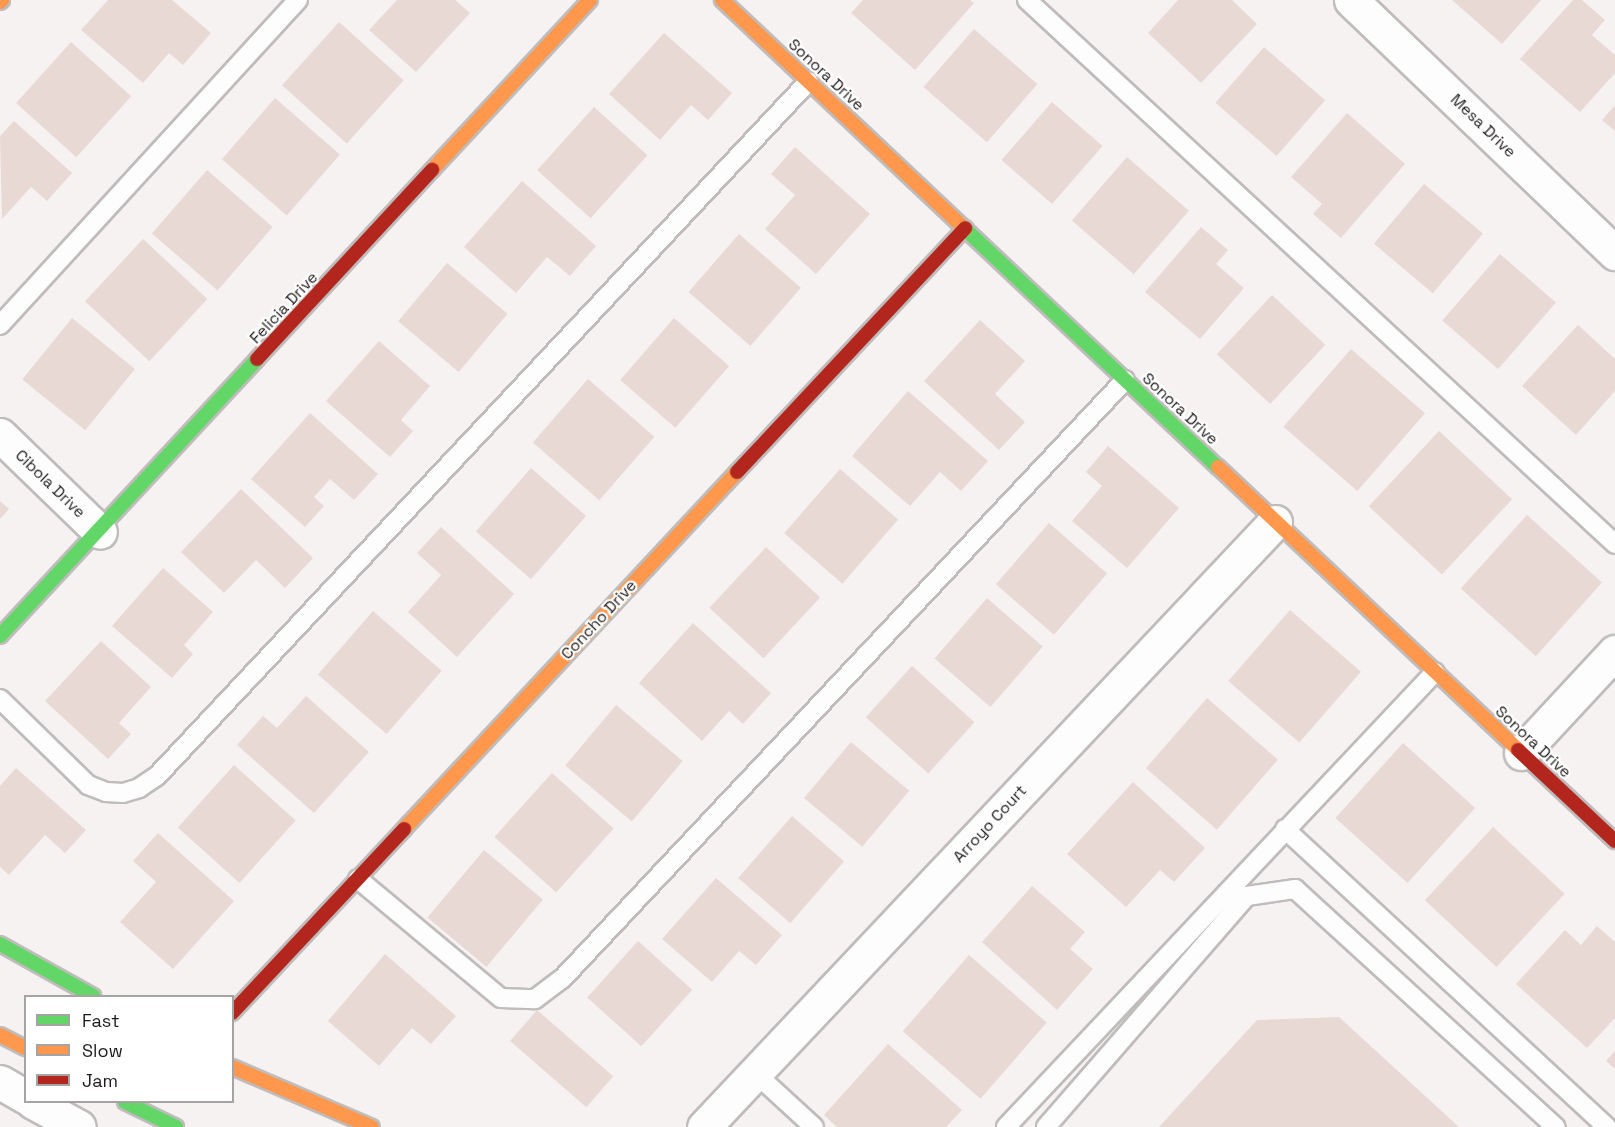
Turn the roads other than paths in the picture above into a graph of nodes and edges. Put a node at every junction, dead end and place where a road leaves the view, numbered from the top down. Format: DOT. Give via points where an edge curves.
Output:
graph roads {
  1 [pos="298,0"];
  2 [pos="590,0"];
  3 [pos="722,0"];
  4 [pos="1027,0"];
  5 [pos="1351,0"];
  6 [pos="808,82"];
  7 [pos="965,228"];
  8 [pos="1615,253"];
  9 [pos="0,325"];
  10 [pos="1125,380"];
  11 [pos="0,435"];
  12 [pos="1275,522"];
  13 [pos="100,532"];
  14 [pos="1615,544"];
  15 [pos="0,636"];
  16 [pos="1615,652"];
  17 [pos="1435,672"];
  18 [pos="0,699"];
  19 [pos="1521,753"];
  20 [pos="1285,828"];
  21 [pos="1615,842"];
  22 [pos="358,879"];
  23 [pos="0,944"];
  24 [pos="91,995"];
  25 [pos="234,1011"];
  26 [pos="0,1035"];
  27 [pos="24,1047"];
  28 [pos="234,1067"];
  29 [pos="755,1073"];
  30 [pos="0,1082"];
  31 [pos="24,1096"];
  32 [pos="37,1103"];
  33 [pos="131,1103"];
  34 [pos="167,1116"];
  35 [pos="79,1127"];
  36 [pos="372,1127"];
  37 [pos="704,1127"];
  38 [pos="814,1127"];
  39 [pos="1006,1127"];
  40 [pos="1046,1127"];
  41 [pos="1556,1127"];
  42 [pos="1606,1127"];
  1 -- 9 [label="lane"];
  2 -- 13 [label="street, Felicia Drive"];
  3 -- 6 [label="street, Sonora Drive"];
  4 -- 14 [label="lane"];
  5 -- 8 [label="street, Mesa Drive"];
  6 -- 7 [label="street, Sonora Drive"];
  6 -- 18 [label="lane" via="157,776 123,793 88,785"];
  7 -- 10 [label="street, Sonora Drive"];
  7 -- 22 [label="street, Concho Drive"];
  10 -- 12 [label="street, Sonora Drive"];
  10 -- 22 [label="lane" via="562,979 535,999 501,998"];
  11 -- 13 [label="street, Cibola Drive"];
  12 -- 17 [label="street, Sonora Drive"];
  12 -- 29 [label="street, Arroyo Court"];
  13 -- 15 [label="street, Felicia Drive"];
  16 -- 19 [label="street"];
  17 -- 19 [label="street, Sonora Drive"];
  17 -- 20 [label="lane"];
  19 -- 21 [label="street, Sonora Drive"];
  20 -- 39 [label="lane"];
  20 -- 42 [label="lane"];
  22 -- 25 [label="street, Concho Drive"];
  23 -- 24 [label="street"];
  26 -- 27 [label="street"];
  28 -- 36 [label="street"];
  29 -- 37 [label="street, Arroyo Court"];
  29 -- 38 [label="lane"];
  30 -- 31 [label="street"];
  32 -- 35 [label="street"];
  33 -- 34 [label="street"];
  40 -- 41 [label="lane" via="1247,896 1294,889"];
}
